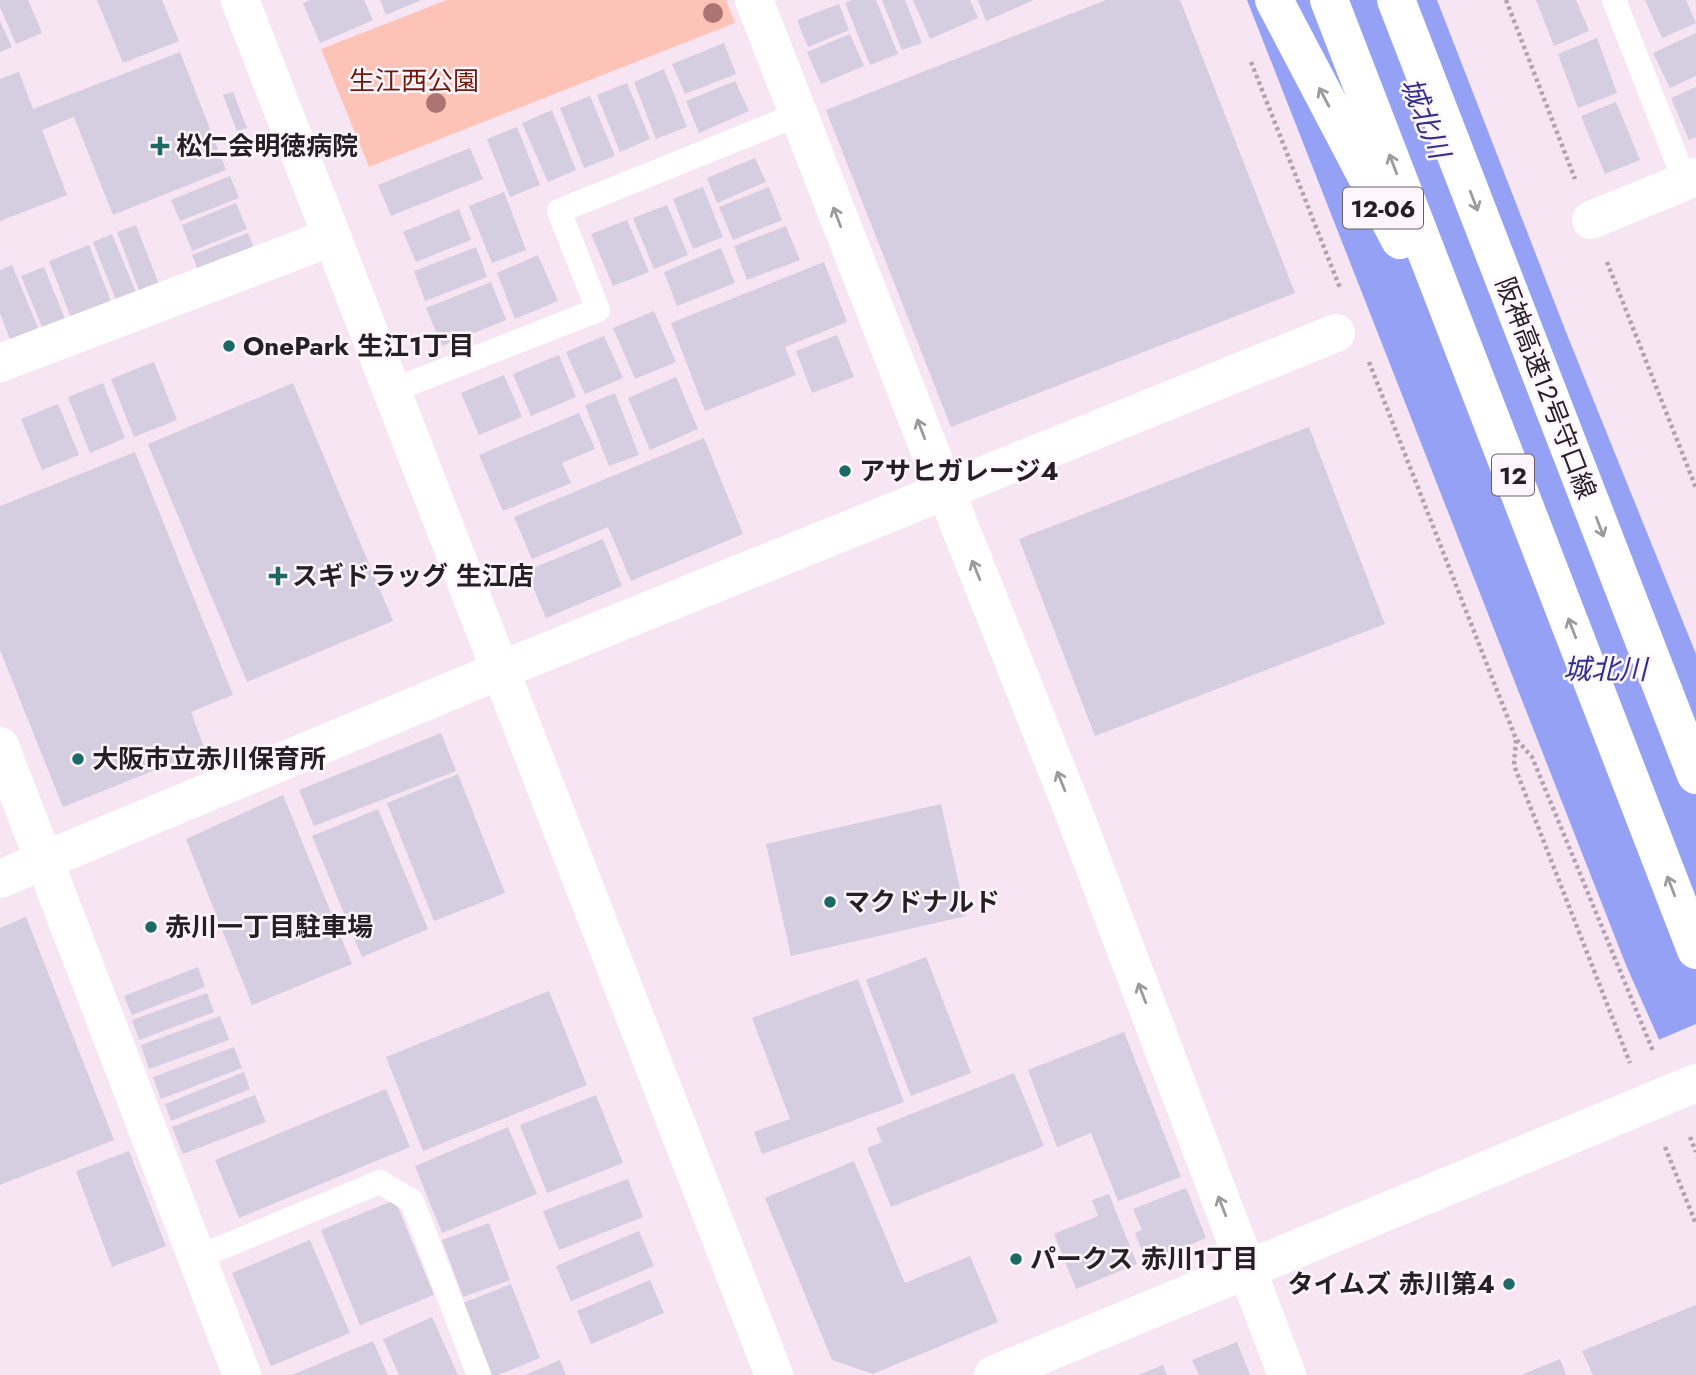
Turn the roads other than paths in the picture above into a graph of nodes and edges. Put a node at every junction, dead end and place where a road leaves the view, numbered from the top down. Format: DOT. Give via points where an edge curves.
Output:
graph roads {
  1 [pos="240,0"];
  2 [pos="1274,0"];
  3 [pos="1329,0"];
  4 [pos="1396,0"];
  5 [pos="1614,0"];
  6 [pos="763,3"];
  7 [pos="797,115"];
  8 [pos="1690,179"];
  9 [pos="1591,220"];
  10 [pos="332,237"];
  11 [pos="1348,327"];
  12 [pos="0,363"];
  13 [pos="391,391"];
  14 [pos="1482,396"];
  15 [pos="946,492"];
  16 [pos="501,670"];
  17 [pos="0,746"];
  18 [pos="1696,775"];
  19 [pos="45,861"];
  20 [pos="0,879"];
  21 [pos="1696,950"];
  22 [pos="1696,1083"];
  23 [pos="196,1258"];
  24 [pos="1246,1270"];
  25 [pos="242,1375"];
  26 [pos="479,1375"];
  27 [pos="774,1375"];
  28 [pos="993,1375"];
  29 [pos="1287,1375"];
  1 -- 10 [label="main road"];
  14 -- 2 [label="main road, 12-06, one-way"];
  14 -- 3 [label="main road, 12, one-way"];
  4 -- 18 [label="main road, 阪神高速12号守口線 / 12, one-way"];
  5 -- 8 [label="lane"];
  6 -- 7 [label="main road"];
  7 -- 13 [label="lane" via="559,211 598,310"];
  15 -- 7 [label="main road, one-way"];
  8 -- 9 [label="main road"];
  10 -- 12 [label="main road"];
  10 -- 13 [label="main road"];
  11 -- 15 [label="main road"];
  13 -- 16 [label="main road"];
  21 -- 14 [label="main road, 12, one-way"];
  15 -- 16 [label="main road"];
  24 -- 15 [label="main road, one-way" via="1074,813"];
  16 -- 19 [label="main road"];
  16 -- 27 [label="main road"];
  17 -- 19 [label="main road"];
  19 -- 20 [label="main road"];
  19 -- 23 [label="main road"];
  22 -- 24 [label="main road"];
  23 -- 25 [label="main road"];
  23 -- 26 [label="lane" via="380,1182 412,1201"];
  24 -- 28 [label="main road"];
  24 -- 29 [label="main road"];
}
